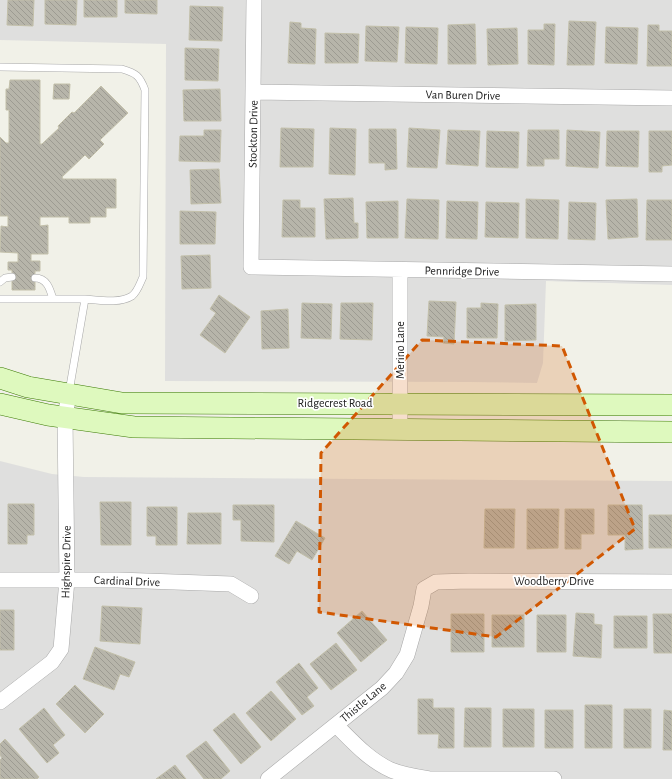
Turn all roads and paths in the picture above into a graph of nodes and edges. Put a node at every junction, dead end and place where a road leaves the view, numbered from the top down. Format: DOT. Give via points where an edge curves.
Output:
graph roads {
  1 [pos="254,0"];
  2 [pos="0,67"];
  3 [pos="254,92"];
  4 [pos="672,98"];
  5 [pos="251,268"];
  6 [pos="400,270"];
  7 [pos="672,274"];
  8 [pos="12,277"];
  9 [pos="35,278"];
  10 [pos="0,282"];
  11 [pos="0,299"];
  12 [pos="53,299"];
  13 [pos="85,299"];
  14 [pos="0,378"];
  15 [pos="69,394"];
  16 [pos="0,404"];
  17 [pos="400,404"];
  18 [pos="672,405"];
  19 [pos="65,417"];
  20 [pos="400,430"];
  21 [pos="672,432"];
  22 [pos="0,580"];
  23 [pos="67,580"];
  24 [pos="436,582"];
  25 [pos="672,582"];
  26 [pos="251,596"];
  27 [pos="0,702"];
  28 [pos="336,725"];
  29 [pos="268,779"];
  30 [pos="507,779"];
  31 [pos="554,779"];
  1 -- 3 [label="street, Stockton Drive"];
  2 -- 13 [label="lane" via="122,69 133,72 141,80 145,90 143,277 132,296 120,300"];
  3 -- 4 [label="street, Van Buren Drive"];
  3 -- 5 [label="street, Stockton Drive"];
  5 -- 6 [label="street, Pennridge Drive"];
  6 -- 7 [label="street, Pennridge Drive"];
  6 -- 17 [label="street, Merino Lane"];
  8 -- 10 [label="lane"];
  9 -- 12 [label="lane" via="45,280"];
  11 -- 12 [label="lane"];
  12 -- 13 [label="lane"];
  13 -- 15 [label="lane"];
  14 -- 15 [label="main road, Ridgecrest Road" via="28,387"];
  15 -- 17 [label="main road, Ridgecrest Road" via="122,403"];
  15 -- 19 [label="street, Highspire Drive"];
  16 -- 19 [label="main road"];
  17 -- 18 [label="main road, Ridgecrest Road"];
  17 -- 20 [label="street, Merino Lane"];
  19 -- 20 [label="main road" via="134,428"];
  19 -- 23 [label="street, Highspire Drive"];
  20 -- 21 [label="main road"];
  22 -- 23 [label="street, Cardinal Drive"];
  23 -- 26 [label="street, Cardinal Drive" via="231,584"];
  23 -- 27 [label="street, Highspire Drive" via="61,648 52,662"];
  24 -- 25 [label="street, Woodberry Drive"];
  24 -- 28 [label="street, Thistle Lane" via="424,589 407,655 396,673 382,688"];
  28 -- 29 [label="street, Thistle Lane"];
  28 -- 30 [label="street" via="364,753 392,770 411,776 430,779"];
  30 -- 31 [label="street"];
}
